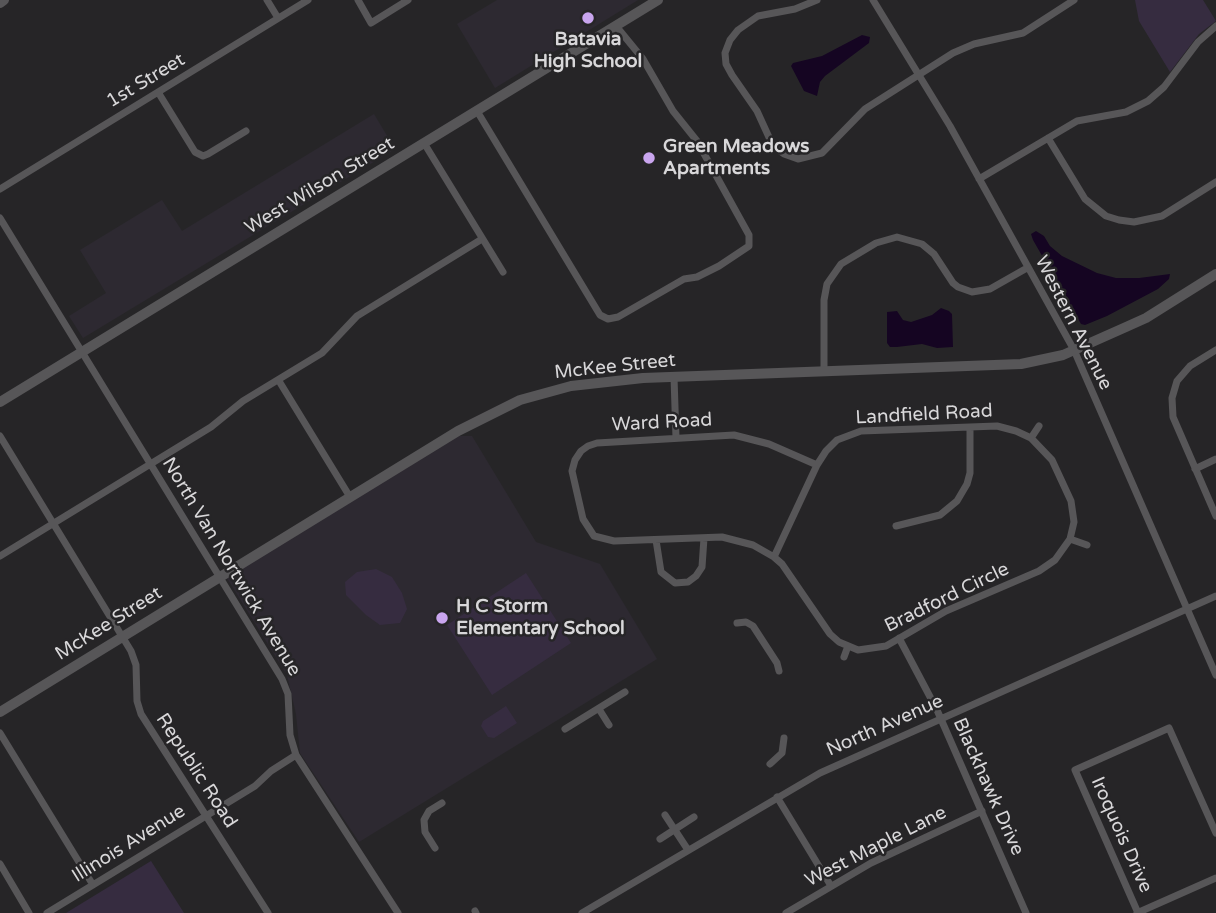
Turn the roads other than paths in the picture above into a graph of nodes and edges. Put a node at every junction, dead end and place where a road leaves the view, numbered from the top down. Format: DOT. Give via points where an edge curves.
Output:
graph roads {
  1 [pos="267,0"];
  2 [pos="308,0"];
  3 [pos="358,0"];
  4 [pos="408,0"];
  5 [pos="658,0"];
  6 [pos="817,0"];
  7 [pos="873,0"];
  8 [pos="1074,0"];
  9 [pos="278,18"];
  10 [pos="616,26"];
  11 [pos="1216,26"];
  12 [pos="919,74"];
  13 [pos="158,92"];
  14 [pos="477,111"];
  15 [pos="246,131"];
  16 [pos="1048,138"];
  17 [pos="424,143"];
  18 [pos="979,179"];
  19 [pos="1216,182"];
  20 [pos="0,188"];
  21 [pos="0,218"];
  22 [pos="482,240"];
  23 [pos="1027,268"];
  24 [pos="503,272"];
  25 [pos="1216,274"];
  26 [pos="1074,350"];
  27 [pos="1216,350"];
  28 [pos="82,351"];
  29 [pos="824,371"];
  30 [pos="674,377"];
  31 [pos="279,381"];
  32 [pos="0,402"];
  33 [pos="1039,426"];
  34 [pos="970,427"];
  35 [pos="0,436"];
  36 [pos="676,438"];
  37 [pos="1031,438"];
  38 [pos="1216,459"];
  39 [pos="150,464"];
  40 [pos="817,465"];
  41 [pos="1195,469"];
  42 [pos="350,497"];
  43 [pos="1216,516"];
  44 [pos="54,524"];
  45 [pos="896,526"];
  46 [pos="704,538"];
  47 [pos="1070,539"];
  48 [pos="656,540"];
  49 [pos="1087,545"];
  50 [pos="0,556"];
  51 [pos="775,557"];
  52 [pos="220,576"];
  53 [pos="1216,596"];
  54 [pos="1187,610"];
  55 [pos="737,623"];
  56 [pos="123,636"];
  57 [pos="899,638"];
  58 [pos="848,646"];
  59 [pos="844,657"];
  60 [pos="779,671"];
  61 [pos="1216,675"];
  62 [pos="625,692"];
  63 [pos="599,709"];
  64 [pos="0,712"];
  65 [pos="941,718"];
  66 [pos="609,725"];
  67 [pos="565,729"];
  68 [pos="0,733"];
  69 [pos="784,738"];
  70 [pos="296,755"];
  71 [pos="770,764"];
  72 [pos="777,797"];
  73 [pos="442,803"];
  74 [pos="982,811"];
  75 [pos="665,815"];
  76 [pos="206,816"];
  77 [pos="694,817"];
  78 [pos="676,831"];
  79 [pos="1216,833"];
  80 [pos="660,839"];
  81 [pos="435,848"];
  82 [pos="688,850"];
  83 [pos="0,864"];
  84 [pos="1216,878"];
  85 [pos="93,885"];
  86 [pos="831,886"];
  87 [pos="29,913"];
  88 [pos="47,913"];
  89 [pos="268,913"];
  90 [pos="398,913"];
  91 [pos="582,913"];
  92 [pos="786,913"];
  93 [pos="1026,913"];
  94 [pos="1138,913"];
  1 -- 9 [label="street"];
  2 -- 9 [label="street, 1st Street"];
  3 -- 4 [label="street" via="371,23"];
  5 -- 10 [label="main road, West Wilson Street"];
  6 -- 12 [label="street" via="758,16 730,40 726,64 757,111 772,146 798,159 822,153 865,109"];
  7 -- 12 [label="street, Western Avenue"];
  8 -- 12 [label="street" via="1023,33 964,48"];
  9 -- 13 [label="street, 1st Street"];
  10 -- 14 [label="main road, West Wilson Street"];
  10 -- 14 [label="street" via="697,142 749,234 749,246 719,266 684,279 618,317 600,315"];
  11 -- 16 [label="street" via="1148,101 1126,112 1077,121"];
  12 -- 18 [label="street, Western Avenue"];
  13 -- 15 [label="street" via="194,152 203,156"];
  13 -- 20 [label="street, 1st Street"];
  14 -- 17 [label="main road, West Wilson Street"];
  16 -- 18 [label="street"];
  16 -- 19 [label="street" via="1085,199 1119,220 1163,216"];
  17 -- 22 [label="street"];
  17 -- 28 [label="main road, West Wilson Street"];
  18 -- 23 [label="street, Western Avenue"];
  21 -- 28 [label="street, North Van Nortwick Avenue"];
  22 -- 24 [label="street"];
  22 -- 31 [label="street" via="357,316 322,353"];
  23 -- 26 [label="street, Western Avenue"];
  23 -- 29 [label="street" via="990,289 972,292 958,288 922,244 897,237 876,243 841,264 830,279 824,300"];
  25 -- 26 [label="street, McKee Street" via="1146,318"];
  26 -- 29 [label="street, McKee Street" via="1021,364"];
  26 -- 54 [label="street, Western Avenue"];
  27 -- 41 [label="street" via="1190,366 1177,381 1172,398 1173,417"];
  28 -- 32 [label="main road, West Wilson Street"];
  28 -- 39 [label="street, North Van Nortwick Avenue"];
  29 -- 30 [label="street, McKee Street"];
  30 -- 36 [label="street"];
  30 -- 42 [label="street, McKee Street" via="571,386 520,401 458,431"];
  31 -- 39 [label="street"];
  31 -- 42 [label="street"];
  33 -- 37 [label="street"];
  34 -- 37 [label="street, Landfield Road" via="1008,428"];
  34 -- 40 [label="street, Landfield Road" via="861,431 837,440"];
  34 -- 45 [label="street" via="970,473 957,501 940,515"];
  35 -- 44 [label="street, Republic Road"];
  36 -- 40 [label="street, Ward Road" via="745,436"];
  36 -- 48 [label="street, Ward Road" via="588,446 572,471 584,523 594,536 605,541"];
  37 -- 47 [label="street" via="1052,460 1071,501 1074,522"];
  38 -- 41 [label="street"];
  39 -- 44 [label="street"];
  39 -- 52 [label="street, North Van Nortwick Avenue"];
  40 -- 51 [label="street, Landfield Road"];
  41 -- 43 [label="street"];
  42 -- 52 [label="street, McKee Street"];
  44 -- 50 [label="street"];
  44 -- 56 [label="street, Republic Road"];
  46 -- 48 [label="street"];
  46 -- 48 [label="street" via="702,567 688,582 675,583 661,572"];
  46 -- 51 [label="street" via="744,541"];
  47 -- 49 [label="street"];
  47 -- 57 [label="street, Bradford Circle" via="1047,567 946,611"];
  51 -- 58 [label="street" via="830,634"];
  52 -- 56 [label="street, McKee Street"];
  52 -- 70 [label="street, North Van Nortwick Avenue" via="282,679"];
  53 -- 54 [label="street, North Avenue"];
  54 -- 61 [label="street, Western Avenue"];
  54 -- 65 [label="street, North Avenue"];
  55 -- 60 [label="street" via="753,626"];
  56 -- 64 [label="street, McKee Street"];
  56 -- 76 [label="street, Republic Road" via="136,665 141,714"];
  57 -- 58 [label="street, Bradford Circle" via="877,648"];
  57 -- 65 [label="street, Blackhawk Drive"];
  58 -- 59 [label="street"];
  62 -- 63 [label="street"];
  63 -- 66 [label="street"];
  63 -- 67 [label="street"];
  65 -- 72 [label="street, North Avenue"];
  65 -- 74 [label="street, Blackhawk Drive"];
  68 -- 85 [label="street"];
  69 -- 71 [label="street" via="782,753"];
  70 -- 76 [label="street, Illinois Avenue"];
  70 -- 90 [label="street, North Van Nortwick Avenue"];
  72 -- 82 [label="street, North Avenue"];
  72 -- 86 [label="street"];
  73 -- 81 [label="street" via="424,820"];
  74 -- 86 [label="street, West Maple Lane"];
  74 -- 93 [label="street, Blackhawk Drive"];
  75 -- 78 [label="street"];
  76 -- 85 [label="street, Illinois Avenue"];
  76 -- 89 [label="street, Republic Road"];
  77 -- 78 [label="street"];
  78 -- 80 [label="street"];
  78 -- 82 [label="street"];
  79 -- 94 [label="street, Iroquois Drive" via="1169,728 1075,770"];
  82 -- 91 [label="street, North Avenue"];
  83 -- 87 [label="street"];
  84 -- 94 [label="street"];
  85 -- 88 [label="street, Illinois Avenue"];
  86 -- 92 [label="street, West Maple Lane"];
}
